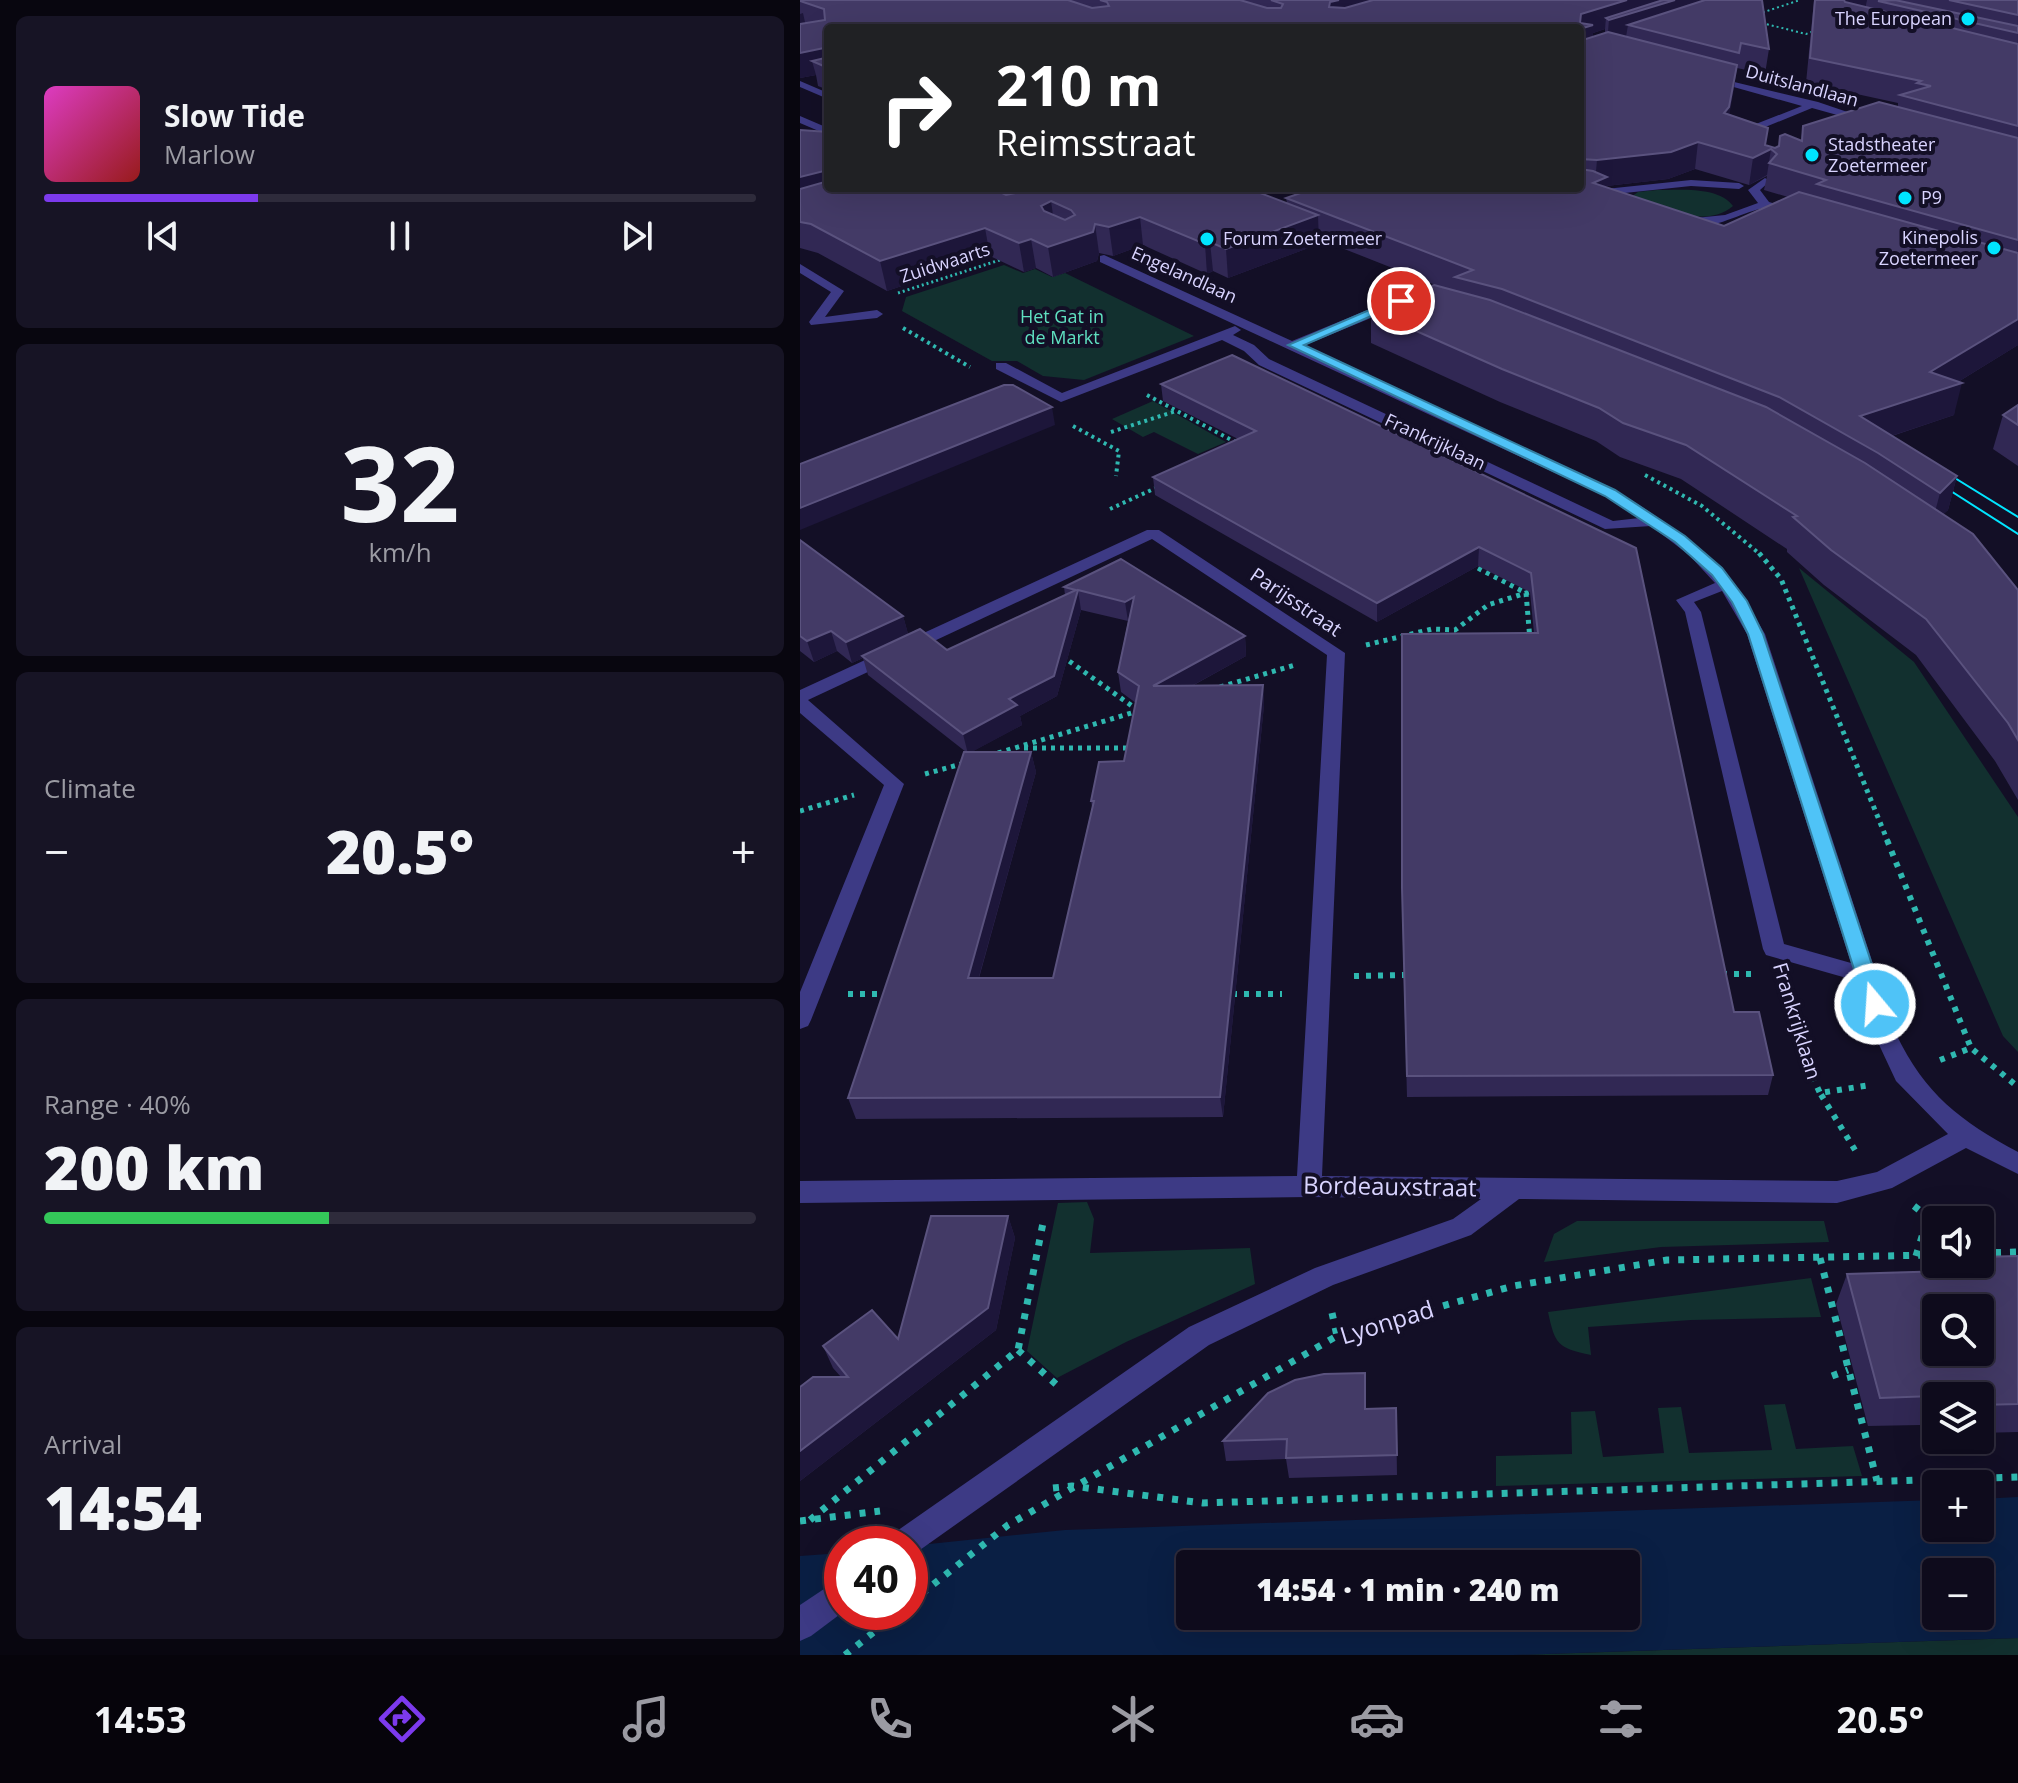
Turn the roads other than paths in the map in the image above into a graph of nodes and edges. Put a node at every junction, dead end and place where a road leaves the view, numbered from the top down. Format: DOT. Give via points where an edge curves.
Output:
graph roads {
  1 [pos="1699,64"];
  2 [pos="1691,72"];
  3 [pos="814,81"];
  4 [pos="800,84"];
  5 [pos="824,95"];
  6 [pos="824,97"];
  7 [pos="1826,100"];
  8 [pos="803,102"];
  9 [pos="1813,105"];
  10 [pos="800,119"];
  11 [pos="824,130"];
  12 [pos="1729,138"];
  13 [pos="1765,181"];
  14 [pos="1739,186"];
  15 [pos="1584,191"];
  16 [pos="1596,193"];
  17 [pos="1620,204"];
  18 [pos="1764,204"];
  19 [pos="1804,215"];
  20 [pos="1671,220"];
  21 [pos="1104,259"];
  22 [pos="800,268"];
  23 [pos="1408,302"];
  24 [pos="877,314"];
  25 [pos="1250,324"];
  26 [pos="1222,335"];
  27 [pos="1294,345"];
  28 [pos="1001,366"];
  29 [pos="1655,521"];
  30 [pos="1726,584"];
  31 [pos="800,697"];
  32 [pos="800,703"];
  33 [pos="1865,975"];
  34 [pos="800,1020"];
  35 [pos="1966,1136"];
  36 [pos="2018,1164"];
  37 [pos="1309,1186"];
  38 [pos="1513,1189"];
  39 [pos="800,1192"];
  40 [pos="928,1527"];
  41 [pos="824,1607"];
  42 [pos="800,1625"];
  1 -- 7 [label="street, Duitslandlaan"];
  2 -- 9 [label="street, Duitslandlaan"];
  3 -- 4 [label="street"];
  4 -- 5 [label="street"];
  6 -- 8 [label="street"];
  7 -- 9 [label="street"];
  7 -- 9 [label="street, Duitslandlaan" via="1876,118"];
  9 -- 12 [label="street"];
  10 -- 11 [label="street"];
  13 -- 18 [label="street" via="1753,190"];
  14 -- 16 [label="street" via="1691,183"];
  15 -- 16 [label="street"];
  16 -- 17 [label="street"];
  18 -- 19 [label="street"];
  18 -- 20 [label="street" via="1717,221"];
  21 -- 25 [label="street, Engelandlaan"];
  22 -- 24 [label="street" via="838,291 815,322"];
  23 -- 27 [label="street"];
  25 -- 26 [label="street"];
  25 -- 27 [label="street, Frankrijklaan"];
  26 -- 28 [label="street" via="1061,398"];
  26 -- 29 [label="street, Frankrijklaan" via="1264,362 1611,526"];
  27 -- 29 [label="street, Frankrijklaan" via="1610,493"];
  29 -- 30 [label="street, Frankrijklaan"];
  30 -- 33 [label="street, Frankrijklaan" via="1756,634"];
  30 -- 33 [label="street, Frankrijklaan" via="1684,600 1693,612 1774,949"];
  31 -- 37 [label="street, Parijsstraat" via="1153,533 1336,653"];
  32 -- 34 [label="street" via="894,784"];
  33 -- 35 [label="street, Frankrijklaan" via="1904,1074"];
  35 -- 36 [label="street, Frankrijklaan"];
  35 -- 38 [label="street, Bordeauxstraat" via="1883,1181 1837,1192"];
  37 -- 38 [label="street, Bordeauxstraat"];
  37 -- 39 [label="street, Bordeauxstraat"];
  38 -- 40 [label="street" via="1462,1227 1324,1276 1199,1336"];
  41 -- 42 [label="street"];
}
